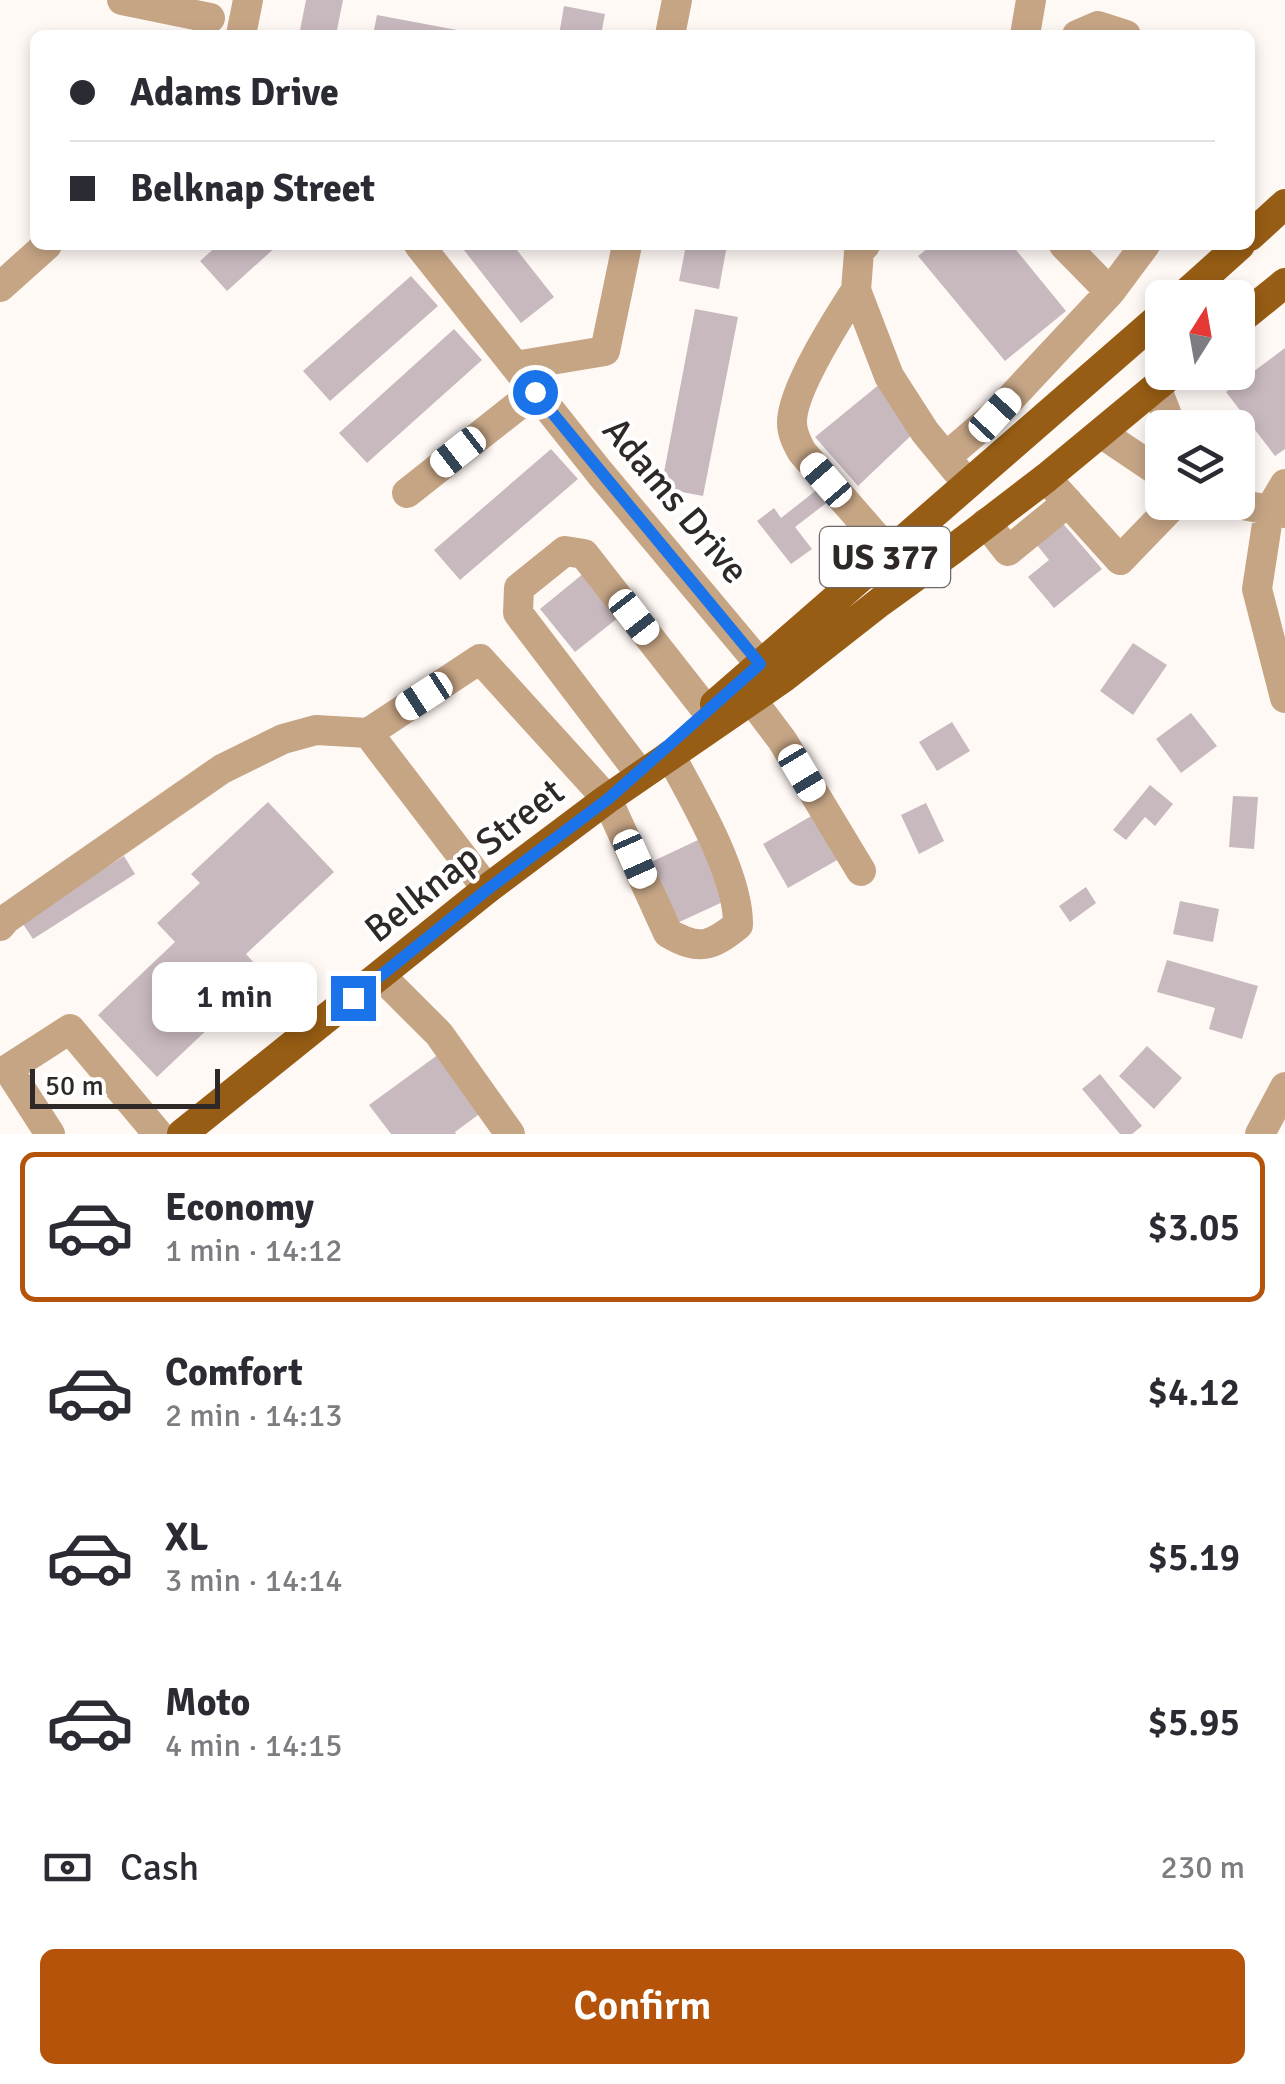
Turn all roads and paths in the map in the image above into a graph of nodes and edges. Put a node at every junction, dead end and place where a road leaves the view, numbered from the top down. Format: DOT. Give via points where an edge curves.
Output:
graph roads {
  1 [pos="122,0"];
  2 [pos="248,0"];
  3 [pos="677,0"];
  4 [pos="1030,0"];
  5 [pos="210,18"];
  6 [pos="242,30"];
  7 [pos="671,30"];
  8 [pos="1025,30"];
  9 [pos="1285,204"];
  10 [pos="1255,231"];
  11 [pos="41,250"];
  12 [pos="423,250"];
  13 [pos="626,250"];
  14 [pos="861,250"];
  15 [pos="1069,250"];
  16 [pos="1141,250"];
  17 [pos="1235,250"];
  18 [pos="1202,280"];
  19 [pos="1285,283"];
  20 [pos="0,287"];
  21 [pos="856,290"];
  22 [pos="1110,292"];
  23 [pos="1255,307"];
  24 [pos="1145,329"];
  25 [pos="516,366"];
  26 [pos="1153,390"];
  27 [pos="535,392"];
  28 [pos="1101,433"];
  29 [pos="946,457"];
  30 [pos="1145,463"];
  31 [pos="1046,478"];
  32 [pos="969,484"];
  33 [pos="1285,484"];
  34 [pos="407,493"];
  35 [pos="1068,502"];
  36 [pos="1277,512"];
  37 [pos="1159,520"];
  38 [pos="986,523"];
  39 [pos="890,552"];
  40 [pos="760,664"];
  41 [pos="1285,698"];
  42 [pos="752,699"];
  43 [pos="707,711"];
  44 [pos="368,733"];
  45 [pos="670,755"];
  46 [pos="638,772"];
  47 [pos="608,799"];
  48 [pos="861,871"];
  49 [pos="488,889"];
  50 [pos="0,926"];
  51 [pos="381,976"];
  52 [pos="4,1067"];
  53 [pos="1285,1087"];
  54 [pos="50,1134"];
  55 [pos="158,1134"];
  56 [pos="182,1134"];
  57 [pos="510,1134"];
  58 [pos="1260,1134"];
  1 -- 5 [label="street"];
  2 -- 6 [label="street"];
  3 -- 7 [label="street"];
  4 -- 8 [label="street"];
  9 -- 10 [label="main road"];
  11 -- 20 [label="street"];
  12 -- 25 [label="street, Adams Drive"];
  13 -- 25 [label="street" via="605,351"];
  14 -- 21 [label="street"];
  15 -- 22 [label="street"];
  16 -- 22 [label="street"];
  17 -- 18 [label="main road"];
  19 -- 23 [label="main road"];
  21 -- 29 [label="street" via="889,376"];
  21 -- 39 [label="street" via="796,400 792,422 802,452"];
  22 -- 29 [label="street" via="995,415"];
  24 -- 32 [label="main road, Belknap Street / US 377"];
  25 -- 27 [label="street, Adams Drive"];
  26 -- 28 [label="main road, Belknap Street / US 377"];
  27 -- 34 [label="street"];
  27 -- 40 [label="street, Adams Drive"];
  28 -- 30 [label="street"];
  28 -- 31 [label="main road, Belknap Street / US 377"];
  29 -- 32 [label="street"];
  31 -- 35 [label="street"];
  31 -- 38 [label="main road, Belknap Street / US 377"];
  32 -- 39 [label="main road, Belknap Street / US 377"];
  33 -- 36 [label="street"];
  35 -- 37 [label="street" via="1120,560"];
  35 -- 38 [label="street" via="1008,551"];
  36 -- 41 [label="street" via="1257,589"];
  38 -- 42 [label="main road, Belknap Street / US 377"];
  39 -- 40 [label="main road, Belknap Street / US 377"];
  40 -- 43 [label="main road, Belknap Street / US 377"];
  42 -- 45 [label="main road, Belknap Street / US 377"];
  42 -- 48 [label="street"];
  43 -- 46 [label="main road, Belknap Street / US 377"];
  43 -- 46 [label="street" via="584,554 565,550 538,571 519,588 518,612"];
  44 -- 47 [label="street" via="480,659"];
  44 -- 49 [label="street"];
  44 -- 50 [label="street" via="316,730 222,769"];
  45 -- 47 [label="main road, Belknap Street / US 377"];
  45 -- 47 [label="street" via="736,896 738,926 724,937 700,946 668,933"];
  46 -- 47 [label="main road, Belknap Street / US 377"];
  47 -- 49 [label="main road, Belknap Street / US 377"];
  49 -- 51 [label="main road, Belknap Street / US 377"];
  51 -- 56 [label="main road, Belknap Street / US 377"];
  51 -- 57 [label="street" via="439,1034"];
  52 -- 54 [label="street"];
  52 -- 55 [label="street" via="70,1028"];
  53 -- 58 [label="street"];
}
